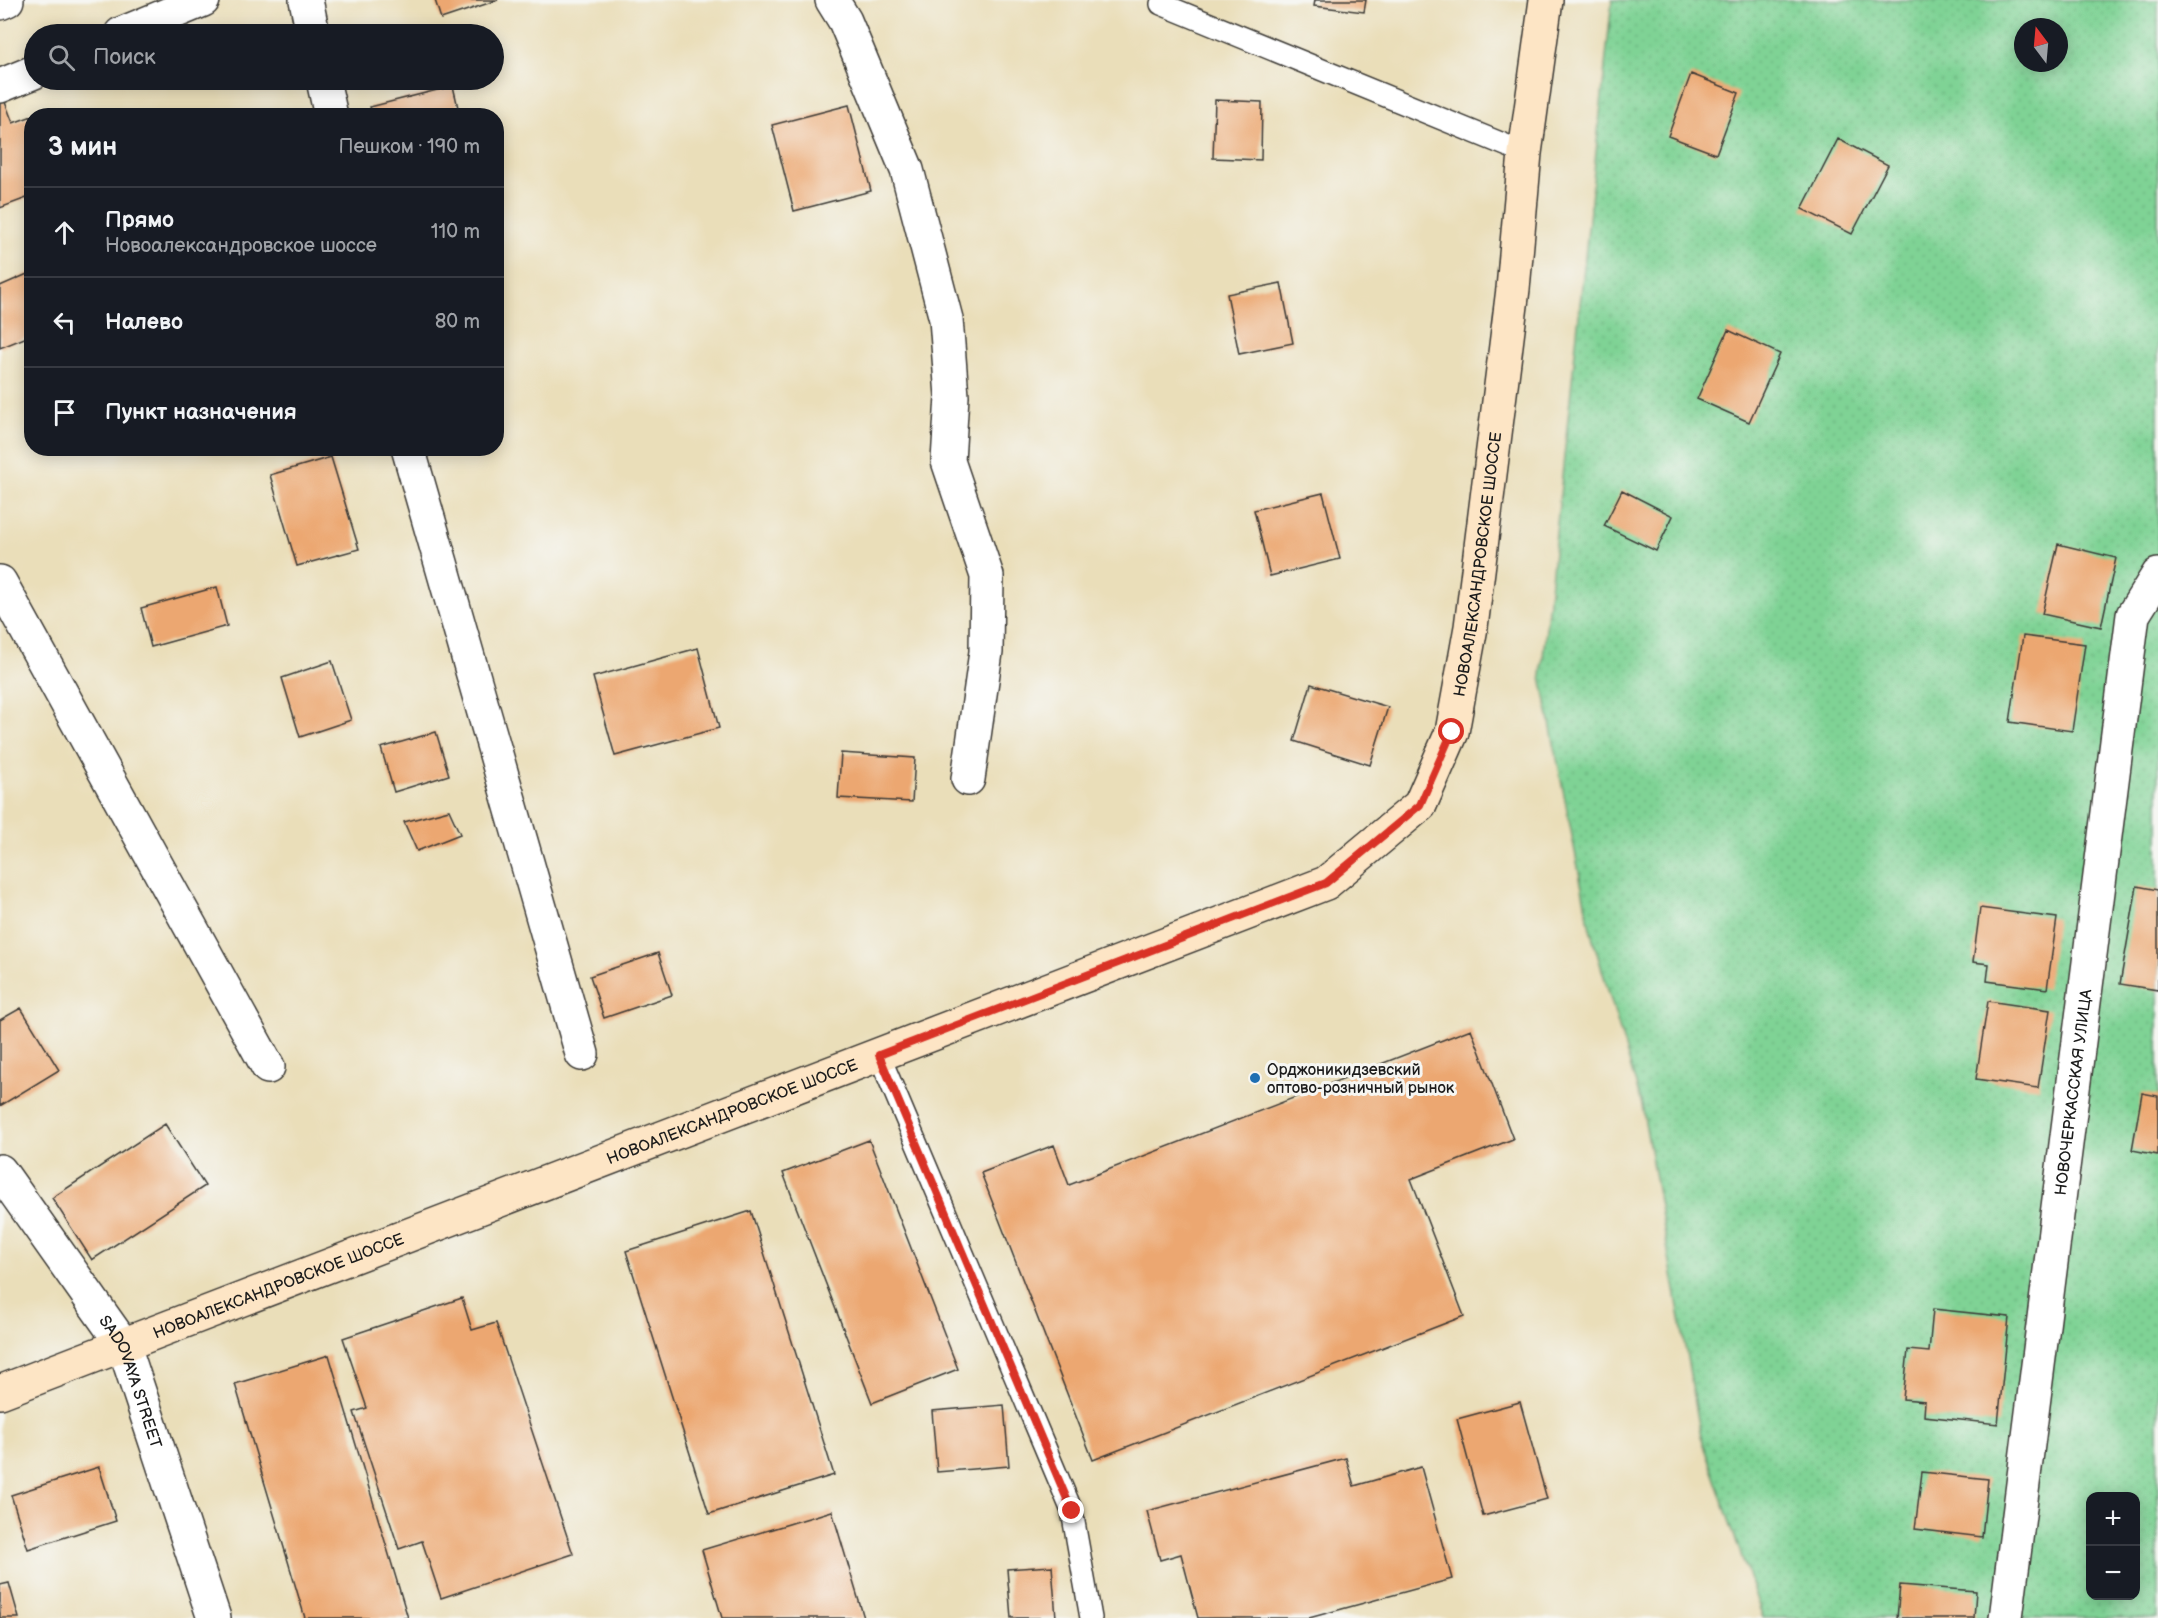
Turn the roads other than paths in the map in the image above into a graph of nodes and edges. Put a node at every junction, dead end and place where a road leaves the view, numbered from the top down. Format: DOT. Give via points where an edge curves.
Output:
graph roads {
  1 [pos="7,0"];
  2 [pos="203,0"];
  3 [pos="306,0"];
  4 [pos="832,0"];
  5 [pos="1546,0"];
  6 [pos="0,3"];
  7 [pos="1161,4"];
  8 [pos="146,24"];
  9 [pos="311,24"];
  10 [pos="24,76"];
  11 [pos="0,86"];
  12 [pos="325,90"];
  13 [pos="329,108"];
  14 [pos="1525,153"];
  15 [pos="410,456"];
  16 [pos="2158,575"];
  17 [pos="0,582"];
  18 [pos="968,779"];
  19 [pos="582,1054"];
  20 [pos="879,1055"];
  21 [pos="268,1067"];
  22 [pos="0,1171"];
  23 [pos="124,1346"];
  24 [pos="0,1392"];
  25 [pos="214,1618"];
  26 [pos="1091,1618"];
  27 [pos="2006,1618"];
  1 -- 6 [label="street"];
  2 -- 8 [label="street"];
  3 -- 9 [label="street"];
  4 -- 18 [label="street" via="845,21 907,170 946,319 952,396 948,461 987,576 986,652"];
  5 -- 14 [label="main road, НОВОАЛЕКСАНДРОВСКОЕ ШОССЕ"];
  7 -- 14 [label="lane"];
  10 -- 11 [label="street"];
  12 -- 13 [label="street"];
  14 -- 20 [label="main road, НОВОАЛЕКСАНДРОВСКОЕ ШОССЕ" via="1513,289 1471,627 1452,732 1420,805 1326,883"];
  15 -- 19 [label="street"];
  16 -- 27 [label="street, НОВОЧЕРКАССКАЯ УЛИЦА" via="2133,615"];
  17 -- 21 [label="street"];
  20 -- 23 [label="main road, НОВОАЛЕКСАНДРОВСКОЕ ШОССЕ"];
  20 -- 26 [label="lane" via="1072,1511"];
  22 -- 23 [label="street, SADOVAYA STREET"];
  23 -- 24 [label="main road, НОВОАЛЕКСАНДРОВСКОЕ ШОССЕ"];
  23 -- 25 [label="street, SADOVAYA STREET"];
}
